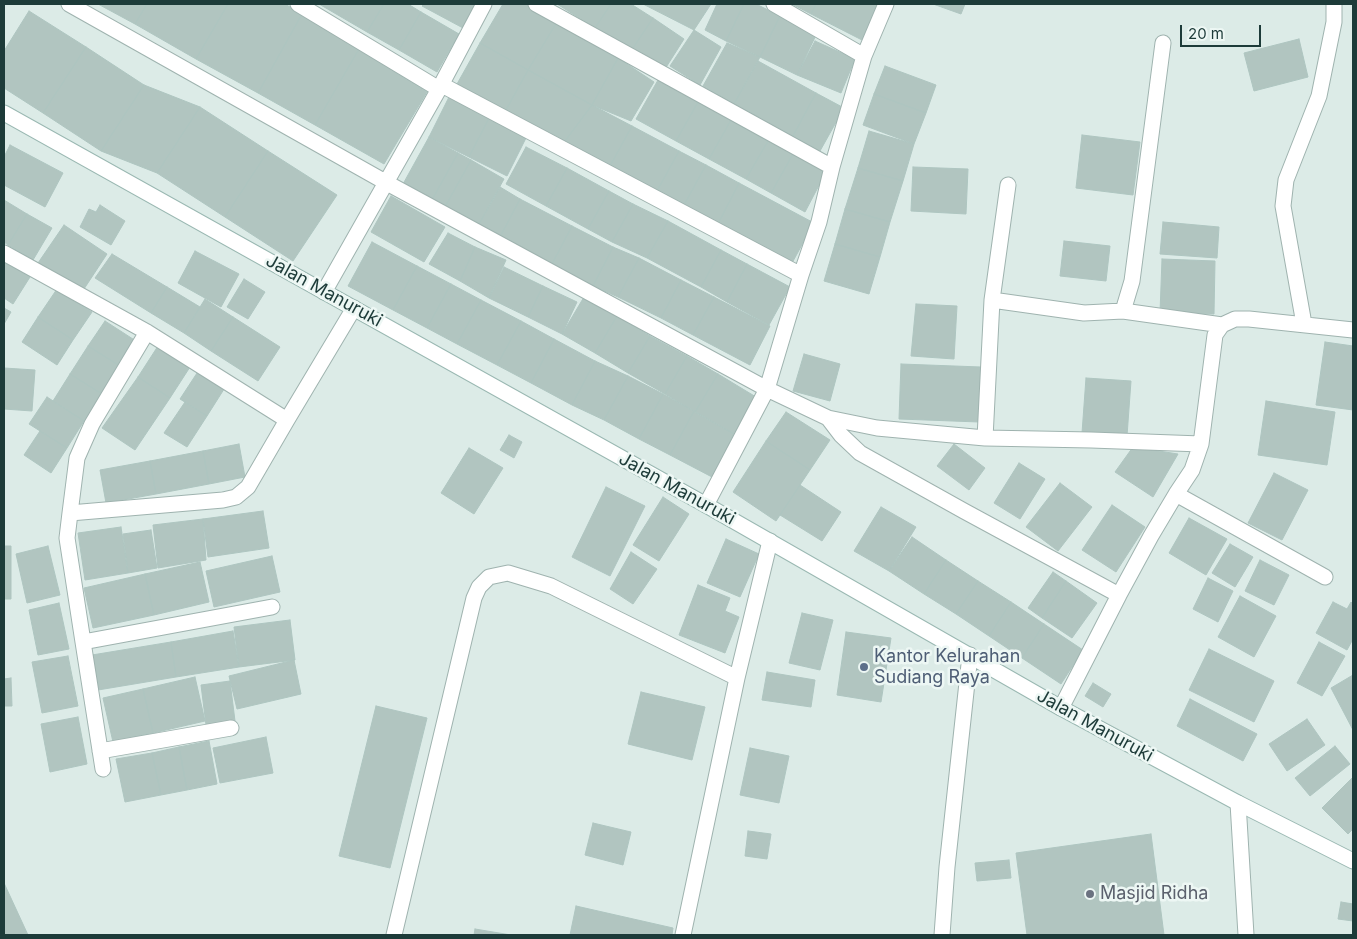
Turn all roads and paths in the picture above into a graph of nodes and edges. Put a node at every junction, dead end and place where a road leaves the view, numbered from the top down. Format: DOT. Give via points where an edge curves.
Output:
graph roads {
  1 [pos="69,4"];
  2 [pos="298,4"];
  3 [pos="484,4"];
  4 [pos="536,4"];
  5 [pos="774,4"];
  6 [pos="886,4"];
  7 [pos="1334,4"];
  8 [pos="1163,43"];
  9 [pos="864,56"];
  10 [pos="440,87"];
  11 [pos="4,113"];
  12 [pos="832,167"];
  13 [pos="386,183"];
  14 [pos="1008,184"];
  15 [pos="4,253"];
  16 [pos="801,276"];
  17 [pos="324,292"];
  18 [pos="992,300"];
  19 [pos="354,308"];
  20 [pos="1123,311"];
  21 [pos="1304,324"];
  22 [pos="1222,325"];
  23 [pos="1353,330"];
  24 [pos="147,332"];
  25 [pos="767,389"];
  26 [pos="828,418"];
  27 [pos="287,420"];
  28 [pos="984,438"];
  29 [pos="1201,444"];
  30 [pos="1176,494"];
  31 [pos="706,506"];
  32 [pos="70,513"];
  33 [pos="770,541"];
  34 [pos="1325,577"];
  35 [pos="1119,594"];
  36 [pos="272,607"];
  37 [pos="83,642"];
  38 [pos="970,655"];
  39 [pos="737,678"];
  40 [pos="1061,708"];
  41 [pos="232,728"];
  42 [pos="100,751"];
  43 [pos="103,769"];
  44 [pos="1238,803"];
  45 [pos="1353,862"];
  46 [pos="394,935"];
  47 [pos="682,935"];
  48 [pos="942,935"];
  49 [pos="1246,935"];
  1 -- 13 [label="street"];
  2 -- 10 [label="street"];
  3 -- 10 [label="street"];
  4 -- 12 [label="street"];
  5 -- 9 [label="street"];
  6 -- 9 [label="street"];
  7 -- 21 [label="street" via="1334,22 1319,96 1286,180 1283,206"];
  8 -- 20 [label="street" via="1132,281"];
  9 -- 12 [label="street"];
  10 -- 13 [label="street"];
  10 -- 16 [label="street"];
  11 -- 17 [label="street, Jalan Manuruki"];
  12 -- 16 [label="street" via="819,222"];
  13 -- 17 [label="street"];
  13 -- 25 [label="street"];
  14 -- 18 [label="street"];
  15 -- 24 [label="street"];
  16 -- 25 [label="street"];
  17 -- 19 [label="street, Jalan Manuruki"];
  18 -- 20 [label="street" via="1084,313"];
  18 -- 28 [label="street"];
  19 -- 27 [label="street"];
  19 -- 31 [label="street, Jalan Manuruki"];
  20 -- 22 [label="street"];
  21 -- 22 [label="street" via="1235,319"];
  21 -- 23 [label="street"];
  22 -- 29 [label="street" via="1214,335"];
  24 -- 27 [label="street"];
  24 -- 32 [label="street" via="92,424 77,458"];
  25 -- 26 [label="street"];
  25 -- 31 [label="street"];
  26 -- 28 [label="street" via="877,428"];
  26 -- 35 [label="street" via="841,436 860,453"];
  27 -- 32 [label="street" via="248,487 236,497"];
  28 -- 29 [label="street"];
  29 -- 30 [label="street" via="1192,470"];
  30 -- 34 [label="street"];
  30 -- 35 [label="street"];
  31 -- 33 [label="street, Jalan Manuruki"];
  32 -- 37 [label="street" via="67,538"];
  33 -- 38 [label="street, Jalan Manuruki"];
  33 -- 39 [label="street"];
  35 -- 40 [label="street"];
  36 -- 37 [label="street"];
  37 -- 42 [label="street"];
  38 -- 40 [label="street, Jalan Manuruki"];
  38 -- 48 [label="street"];
  39 -- 46 [label="street" via="551,586 508,573 489,576 474,598"];
  39 -- 47 [label="street"];
  40 -- 44 [label="street, Jalan Manuruki"];
  41 -- 42 [label="street"];
  42 -- 43 [label="street"];
  44 -- 45 [label="street, Jalan Manuruki"];
  44 -- 49 [label="street"];
}
